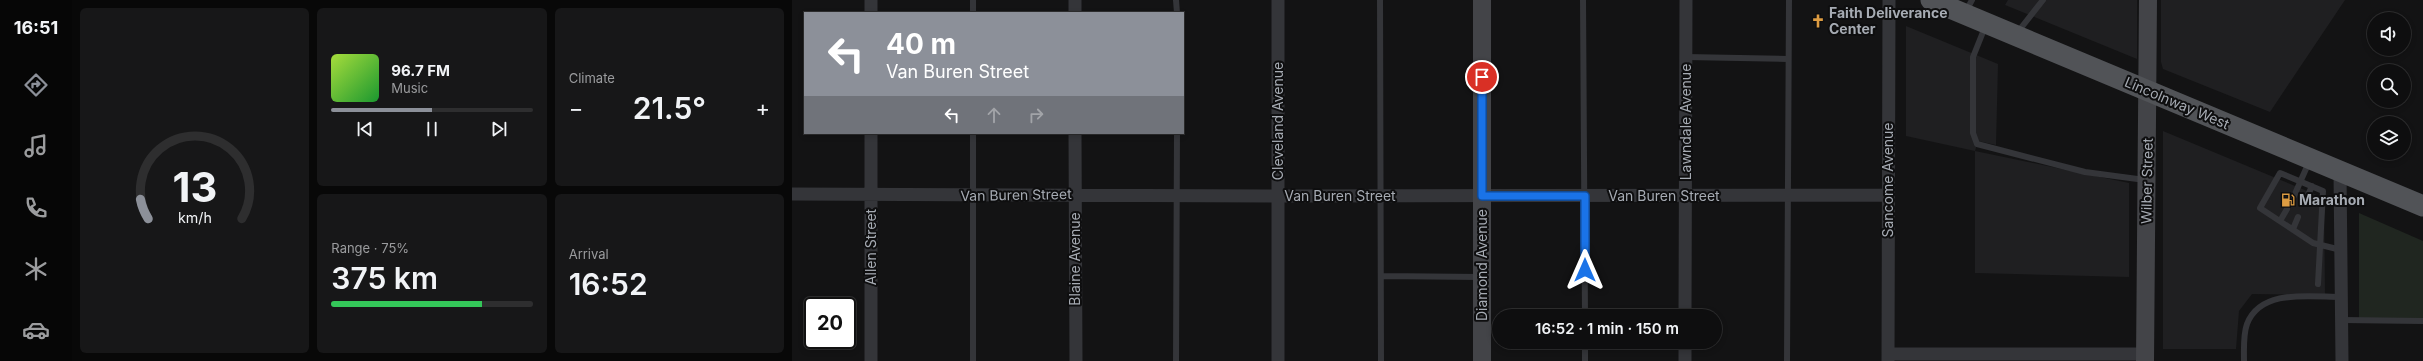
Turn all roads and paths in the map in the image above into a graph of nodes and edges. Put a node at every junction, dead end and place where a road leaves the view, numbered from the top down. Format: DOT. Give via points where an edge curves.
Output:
graph roads {
  1 [pos="871,0"];
  2 [pos="974,0"];
  3 [pos="1075,0"];
  4 [pos="1176,0"];
  5 [pos="1278,0"];
  6 [pos="1380,0"];
  7 [pos="1482,0"];
  8 [pos="1583,0"];
  9 [pos="1686,0"];
  10 [pos="1788,0"];
  11 [pos="1889,0"];
  12 [pos="1931,0"];
  13 [pos="2043,0"];
  14 [pos="2148,0"];
  15 [pos="1968,7"];
  16 [pos="871,12"];
  17 [pos="974,12"];
  18 [pos="1075,12"];
  19 [pos="1176,12"];
  20 [pos="1986,23"];
  21 [pos="2016,36"];
  22 [pos="1686,57"];
  23 [pos="1788,59"];
  24 [pos="2148,91"];
  25 [pos="871,134"];
  26 [pos="974,134"];
  27 [pos="1075,134"];
  28 [pos="1177,134"];
  29 [pos="2310,159"];
  30 [pos="2340,172"];
  31 [pos="2147,180"];
  32 [pos="2302,182"];
  33 [pos="2312,186"];
  34 [pos="792,194"];
  35 [pos="871,194"];
  36 [pos="1075,194"];
  37 [pos="1888,195"];
  38 [pos="973,196"];
  39 [pos="1177,196"];
  40 [pos="1278,196"];
  41 [pos="1381,196"];
  42 [pos="1482,196"];
  43 [pos="1585,196"];
  44 [pos="1787,196"];
  45 [pos="2294,196"];
  46 [pos="1685,197"];
  47 [pos="2304,204"];
  48 [pos="2423,206"];
  49 [pos="2287,209"];
  50 [pos="2298,217"];
  51 [pos="2280,221"];
  52 [pos="2293,229"];
  53 [pos="2321,245"];
  54 [pos="2341,250"];
  55 [pos="1381,276"];
  56 [pos="1482,277"];
  57 [pos="2318,284"];
  58 [pos="2342,297"];
  59 [pos="1585,309"];
  60 [pos="1685,309"];
  61 [pos="2342,320"];
  62 [pos="2423,321"];
  63 [pos="1585,349"];
  64 [pos="1685,349"];
  65 [pos="1888,357"];
  66 [pos="1980,357"];
  67 [pos="2145,357"];
  68 [pos="871,361"];
  69 [pos="973,361"];
  70 [pos="1076,361"];
  71 [pos="1176,361"];
  72 [pos="1278,361"];
  73 [pos="1381,361"];
  74 [pos="1482,361"];
  75 [pos="1585,361"];
  76 [pos="1685,361"];
  77 [pos="1787,361"];
  78 [pos="2244,361"];
  79 [pos="2342,361"];
  1 -- 16 [label="street"];
  2 -- 17 [label="lane"];
  3 -- 18 [label="street"];
  4 -- 19 [label="lane"];
  5 -- 40 [label="street, Cleveland Avenue"];
  6 -- 41 [label="lane"];
  7 -- 42 [label="street, Diamond Avenue"];
  8 -- 43 [label="lane"];
  9 -- 22 [label="street, Lawndale Avenue"];
  10 -- 23 [label="lane"];
  11 -- 37 [label="street, Sancome Avenue"];
  12 -- 15 [label="main road, Lincolnway West"];
  13 -- 21 [label="lane"];
  14 -- 24 [label="street, Wilber Street"];
  15 -- 20 [label="main road, Lincolnway West"];
  20 -- 21 [label="main road, Lincolnway West"];
  20 -- 31 [label="lane" via="1973,57 1973,133 1977,144 2086,172"];
  21 -- 24 [label="main road, Lincolnway West"];
  22 -- 23 [label="lane"];
  22 -- 46 [label="street, Lawndale Avenue"];
  23 -- 44 [label="lane"];
  24 -- 29 [label="main road, Lincolnway West"];
  24 -- 31 [label="street, Wilber Street"];
  25 -- 35 [label="street, Allen Street"];
  26 -- 38 [label="lane"];
  27 -- 36 [label="street, Blaine Avenue"];
  28 -- 39 [label="lane"];
  29 -- 30 [label="main road, Lincolnway West"];
  29 -- 32 [label="lane"];
  30 -- 48 [label="main road, Lincolnway West"];
  30 -- 54 [label="street"];
  31 -- 67 [label="street, Wilber Street"];
  32 -- 33 [label="lane"];
  32 -- 45 [label="lane"];
  32 -- 51 [label="lane" via="2280,173 2260,208"];
  33 -- 47 [label="lane"];
  33 -- 53 [label="lane" via="2322,191"];
  34 -- 35 [label="street, Van Buren Street"];
  35 -- 38 [label="street, Van Buren Street"];
  35 -- 68 [label="street, Allen Street"];
  36 -- 38 [label="street, Van Buren Street"];
  36 -- 39 [label="street, Van Buren Street"];
  36 -- 70 [label="street, Blaine Avenue"];
  37 -- 44 [label="street, Van Buren Street"];
  37 -- 65 [label="street, Sancome Avenue"];
  38 -- 69 [label="lane"];
  39 -- 40 [label="street, Van Buren Street"];
  39 -- 71 [label="lane"];
  40 -- 41 [label="street, Van Buren Street"];
  40 -- 72 [label="street, Cleveland Avenue"];
  41 -- 42 [label="street, Van Buren Street"];
  41 -- 55 [label="lane"];
  42 -- 43 [label="street, Van Buren Street"];
  42 -- 56 [label="street, Diamond Avenue"];
  43 -- 46 [label="street, Van Buren Street"];
  43 -- 59 [label="lane"];
  44 -- 46 [label="street, Van Buren Street"];
  44 -- 77 [label="lane"];
  46 -- 60 [label="street, Lawndale Avenue"];
  49 -- 51 [label="lane"];
  50 -- 52 [label="lane"];
  51 -- 52 [label="lane"];
  52 -- 53 [label="lane" via="2313,243"];
  53 -- 54 [label="lane"];
  53 -- 57 [label="lane"];
  54 -- 58 [label="street"];
  55 -- 56 [label="lane"];
  55 -- 73 [label="lane"];
  56 -- 74 [label="street, Diamond Avenue"];
  58 -- 61 [label="street"];
  58 -- 78 [label="lane" via="2279,298 2258,308 2247,324"];
  61 -- 62 [label="lane"];
  61 -- 79 [label="street"];
  63 -- 75 [label="lane"];
  64 -- 76 [label="street"];
  65 -- 66 [label="street"];
  66 -- 67 [label="street"];
}
